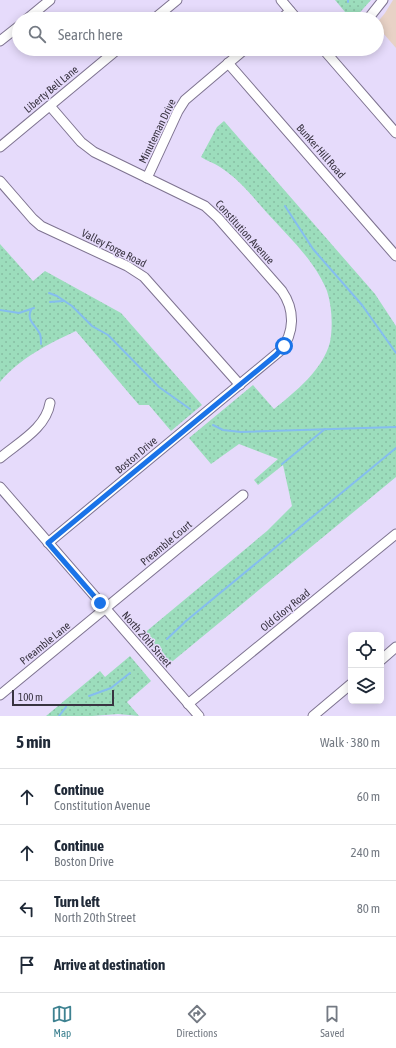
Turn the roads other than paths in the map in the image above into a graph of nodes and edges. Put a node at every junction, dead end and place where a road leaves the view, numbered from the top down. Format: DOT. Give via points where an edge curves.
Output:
graph roads {
  1 [pos="50,0"];
  2 [pos="177,0"];
  3 [pos="281,0"];
  4 [pos="383,0"];
  5 [pos="290,11"];
  6 [pos="35,12"];
  7 [pos="162,12"];
  8 [pos="374,12"];
  9 [pos="12,32"];
  10 [pos="0,41"];
  11 [pos="110,56"];
  12 [pos="236,56"];
  13 [pos="332,56"];
  14 [pos="228,63"];
  15 [pos="50,106"];
  16 [pos="396,133"];
  17 [pos="0,146"];
  18 [pos="147,178"];
  19 [pos="0,181"];
  20 [pos="396,256"];
  21 [pos="240,385"];
  22 [pos="50,402"];
  23 [pos="0,458"];
  24 [pos="0,487"];
  25 [pos="243,495"];
  26 [pos="396,534"];
  27 [pos="48,543"];
  28 [pos="105,609"];
  29 [pos="396,647"];
  30 [pos="384,657"];
  31 [pos="348,687"];
  32 [pos="0,695"];
  33 [pos="188,704"];
  34 [pos="199,716"];
  35 [pos="313,716"];
  1 -- 6 [label="street"];
  2 -- 7 [label="street"];
  3 -- 5 [label="street"];
  4 -- 8 [label="street"];
  9 -- 10 [label="street"];
  11 -- 15 [label="street, Liberty Bell Lane"];
  12 -- 14 [label="street, Minuteman Drive"];
  13 -- 16 [label="street"];
  14 -- 18 [label="street, Minuteman Drive" via="190,94 182,104"];
  14 -- 20 [label="street, Bunker Hill Road"];
  15 -- 17 [label="street, Liberty Bell Lane"];
  15 -- 18 [label="street, Constitution Avenue" via="89,149"];
  18 -- 21 [label="street, Constitution Avenue" via="202,203 214,213 282,291 288,302 292,323 287,342 276,355"];
  19 -- 21 [label="street, Valley Forge Road" via="41,226 127,266 144,277"];
  21 -- 27 [label="street, Boston Drive"];
  22 -- 23 [label="street" via="48,412 40,425"];
  24 -- 27 [label="street, North 20th Street"];
  25 -- 28 [label="street, Preamble Court"];
  26 -- 33 [label="street, Old Glory Road"];
  27 -- 28 [label="street, North 20th Street"];
  28 -- 32 [label="street, Preamble Lane"];
  28 -- 33 [label="street, North 20th Street"];
  29 -- 30 [label="street"];
  31 -- 35 [label="street"];
  33 -- 34 [label="street, North 20th Street"];
}
